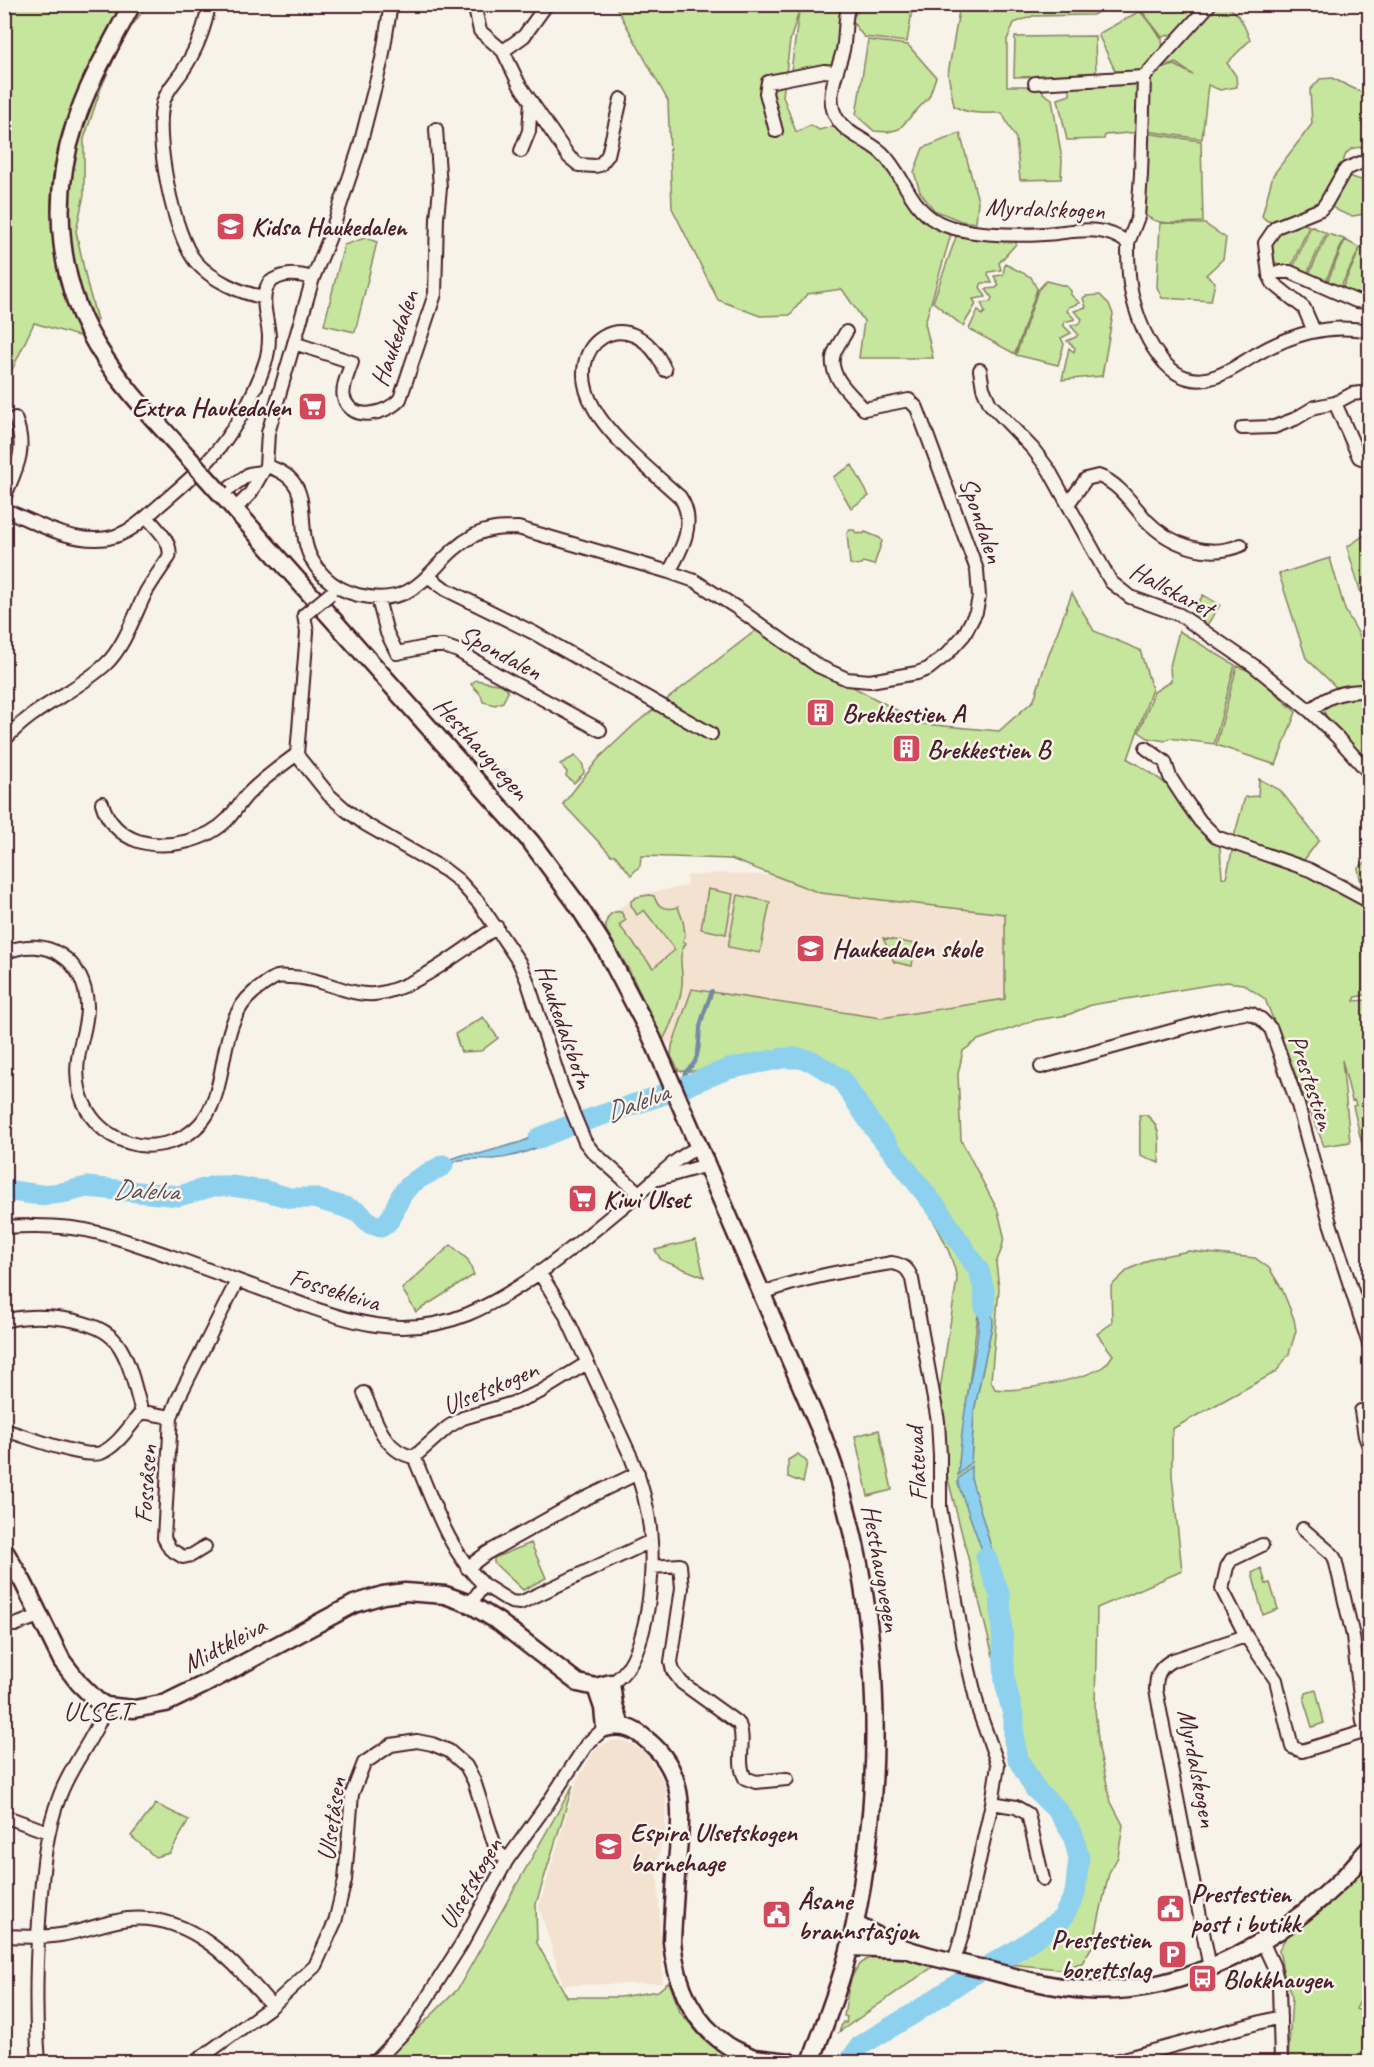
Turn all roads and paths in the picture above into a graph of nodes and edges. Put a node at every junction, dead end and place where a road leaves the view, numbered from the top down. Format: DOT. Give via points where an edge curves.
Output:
graph roads {
  1 [pos="132,4"];
  2 [pos="208,4"];
  3 [pos="391,4"];
  4 [pos="474,4"];
  5 [pos="547,4"];
  6 [pos="849,4"];
  7 [pos="1210,4"];
  8 [pos="503,51"];
  9 [pos="835,72"];
  10 [pos="1144,77"];
  11 [pos="1035,83"];
  12 [pos="621,99"];
  13 [pos="531,101"];
  14 [pos="436,129"];
  15 [pos="776,131"];
  16 [pos="521,151"];
  17 [pos="1360,163"];
  18 [pos="1128,243"];
  19 [pos="1269,275"];
  20 [pos="313,278"];
  21 [pos="264,297"];
  22 [pos="1370,302"];
  23 [pos="1314,331"];
  24 [pos="1370,331"];
  25 [pos="846,332"];
  26 [pos="294,343"];
  27 [pos="665,370"];
  28 [pos="980,370"];
  29 [pos="1370,392"];
  30 [pos="1335,403"];
  31 [pos="15,418"];
  32 [pos="1242,428"];
  33 [pos="1370,462"];
  34 [pos="263,469"];
  35 [pos="221,494"];
  36 [pos="4,498"];
  37 [pos="1068,504"];
  38 [pos="4,508"];
  39 [pos="235,509"];
  40 [pos="147,517"];
  41 [pos="1241,544"];
  42 [pos="669,572"];
  43 [pos="429,577"];
  44 [pos="334,591"];
  45 [pos="378,599"];
  46 [pos="1370,691"];
  47 [pos="1310,711"];
  48 [pos="600,730"];
  49 [pos="711,734"];
  50 [pos="4,741"];
  51 [pos="1146,748"];
  52 [pos="297,754"];
  53 [pos="1370,774"];
  54 [pos="102,803"];
  55 [pos="1370,902"];
  56 [pos="497,927"];
  57 [pos="4,953"];
  58 [pos="1041,1066"];
  59 [pos="699,1147"];
  60 [pos="707,1165"];
  61 [pos="654,1180"];
  62 [pos="639,1193"];
  63 [pos="4,1227"];
  64 [pos="539,1272"];
  65 [pos="237,1281"];
  66 [pos="763,1293"];
  67 [pos="4,1321"];
  68 [pos="1370,1347"];
  69 [pos="587,1363"];
  70 [pos="364,1393"];
  71 [pos="1361,1411"];
  72 [pos="142,1412"];
  73 [pos="171,1417"];
  74 [pos="4,1430"];
  75 [pos="1370,1449"];
  76 [pos="414,1457"];
  77 [pos="638,1473"];
  78 [pos="1304,1529"];
  79 [pos="651,1541"];
  80 [pos="1262,1545"];
  81 [pos="205,1546"];
  82 [pos="4,1550"];
  83 [pos="652,1567"];
  84 [pos="467,1568"];
  85 [pos="484,1585"];
  86 [pos="470,1604"];
  87 [pos="39,1616"];
  88 [pos="4,1625"];
  89 [pos="1246,1636"];
  90 [pos="604,1685"];
  91 [pos="106,1706"];
  92 [pos="613,1727"];
  93 [pos="1370,1730"];
  94 [pos="787,1779"];
  95 [pos="992,1803"];
  96 [pos="4,1816"];
  97 [pos="48,1832"];
  98 [pos="1370,1848"];
  99 [pos="507,1860"];
  100 [pos="1043,1879"];
  101 [pos="855,1924"];
  102 [pos="4,1936"];
  103 [pos="38,1937"];
  104 [pos="1262,1941"];
  105 [pos="850,1947"];
  106 [pos="907,1949"];
  107 [pos="954,1961"];
  108 [pos="1210,1968"];
  109 [pos="272,2006"];
  110 [pos="1280,2017"];
  111 [pos="1138,2059"];
  112 [pos="757,2060"];
  113 [pos="39,2062"];
  114 [pos="195,2062"];
  115 [pos="375,2062"];
  116 [pos="789,2062"];
  117 [pos="811,2062"];
  118 [pos="1112,2062"];
  119 [pos="1281,2062"];
  1 -- 35 [label="main road, Hesthaugvegen, bridge" via="75,124 63,175 61,213 66,268 77,303 103,356"];
  2 -- 21 [label="street" via="202,35 165,97 160,116 169,193 194,260 237,289"];
  3 -- 20 [label="street" via="359,149"];
  4 -- 8 [label="street" via="480,31"];
  5 -- 8 [label="street" via="524,36"];
  6 -- 9 [label="street, Myrdalskogen" via="843,51"];
  7 -- 10 [label="street"];
  8 -- 13 [label="street"];
  9 -- 15 [label="street" via="768,82 766,93"];
  9 -- 18 [label="street, Myrdalskogen" via="831,93 837,120 883,154 924,212 935,220 965,230 1021,235 1102,231"];
  10 -- 11 [label="street"];
  10 -- 18 [label="street, Myrdalskogen" via="1138,217"];
  12 -- 13 [label="street" via="608,155 600,165 587,166 568,157"];
  13 -- 16 [label="street" via="529,131"];
  14 -- 26 [label="street, Haukedalen" via="440,188 435,294 400,399 378,413 353,410 345,401 344,389 352,362"];
  17 -- 19 [label="street" via="1346,169 1321,209 1286,221 1270,234 1265,243"];
  18 -- 23 [label="street, Myrdalskogen" via="1130,285 1137,312 1155,351 1178,374 1203,380 1218,376 1288,338"];
  19 -- 22 [label="street" via="1290,272 1356,301"];
  19 -- 23 [label="street" via="1280,290 1304,308"];
  20 -- 21 [label="street" via="292,274 279,277 269,283"];
  20 -- 26 [label="street"];
  21 -- 40 [label="street" via="268,350 249,400 208,460"];
  23 -- 24 [label="street, Myrdalskogen"];
  25 -- 42 [label="street, Spondalen" via="833,356 833,365 844,387 864,409 909,400 917,408 977,570 976,612 964,635 937,663 916,673 870,681 848,679 818,666 714,592"];
  26 -- 34 [label="street" via="268,433"];
  27 -- 42 [label="street" via="645,342 629,332 614,333 598,341 586,354 583,367 587,394 600,418 680,497 686,508 686,537"];
  28 -- 37 [label="street, Hallskaret" via="990,404 1041,458"];
  29 -- 30 [label="street" via="1352,394"];
  30 -- 32 [label="street" via="1315,407 1274,427"];
  30 -- 33 [label="street" via="1359,458"];
  31 -- 36 [label="street" via="22,448"];
  34 -- 35 [label="street"];
  34 -- 39 [label="street" via="250,494"];
  34 -- 44 [label="street, Spondalen" via="281,471 297,486 308,552"];
  35 -- 39 [label="main road, Hesthaugvegen"];
  37 -- 41 [label="street, Hallskaret" via="1086,479 1098,476 1110,482 1159,531 1178,542 1217,551"];
  37 -- 47 [label="street, Hallskaret" via="1116,588 1198,627"];
  38 -- 40 [label="street" via="66,534 95,539 118,536"];
  39 -- 59 [label="main road, Hesthaugvegen" via="482,785 560,880 621,976"];
  40 -- 50 [label="street" via="170,552 116,652 97,672 32,715"];
  42 -- 43 [label="street, Spondalen" via="534,532 505,528 471,537"];
  43 -- 45 [label="street, Spondalen" via="403,593"];
  43 -- 49 [label="street, Spondalen" via="445,590 534,633"];
  44 -- 45 [label="street, Spondalen"];
  44 -- 52 [label="street, bridge" via="304,615 307,632"];
  45 -- 48 [label="street, Spondalen" via="397,653 431,646 458,651"];
  46 -- 47 [label="street" via="1335,694"];
  47 -- 53 [label="street, Hallskaret"];
  51 -- 55 [label="street" via="1165,762 1185,800 1216,837 1310,870"];
  52 -- 54 [label="street" via="253,788 226,821 193,840 171,844 132,839 115,827 105,815"];
  52 -- 56 [label="street, Haukedalsbotn" via="346,810 445,870"];
  56 -- 57 [label="street" via="418,979 385,992 359,993 316,979 276,977 255,992 236,1015 217,1092 205,1119 180,1138 154,1146 128,1143 106,1132 87,1112 77,1073 87,1006 75,968 58,952 45,948"];
  56 -- 62 [label="street, Haukedalsbotn" via="527,980 581,1134 593,1152"];
  58 -- 68 [label="street, Prestestien" via="1218,1018 1245,1013 1261,1019 1270,1029 1298,1105"];
  59 -- 60 [label="main road, Hesthaugvegen"];
  59 -- 61 [label="street, Fossekleiva" via="682,1155"];
  60 -- 61 [label="street, Fossekleiva"];
  60 -- 66 [label="main road, Hesthaugvegen"];
  61 -- 62 [label="street, Fossekleiva"];
  62 -- 64 [label="street, Fossekleiva"];
  63 -- 65 [label="street, Fossekleiva" via="101,1233"];
  64 -- 65 [label="street, Fossekleiva" via="469,1314 408,1328 353,1322"];
  64 -- 69 [label="street" via="564,1312"];
  65 -- 73 [label="street, Fossåsen"];
  66 -- 95 [label="street, Flatevad" via="892,1263 902,1265 910,1273 938,1421 940,1507 964,1648 979,1712 998,1765"];
  66 -- 101 [label="main road, Hesthaugvegen" via="811,1405 841,1490 865,1600 872,1665 874,1762 864,1875"];
  67 -- 72 [label="street, Fossåsen" via="24,1316 49,1317 109,1335 123,1351"];
  69 -- 76 [label="street, Ulsetskogen" via="540,1392 455,1422"];
  69 -- 77 [label="street"];
  70 -- 76 [label="street" via="385,1439 396,1450"];
  71 -- 75 [label="street"];
  72 -- 73 [label="street, Fossåsen"];
  72 -- 74 [label="street, Fossåsen" via="115,1443 98,1454 80,1453"];
  73 -- 81 [label="street, Fossåsen" via="164,1538 170,1549 183,1557"];
  76 -- 84 [label="street" via="453,1546"];
  77 -- 79 [label="street"];
  77 -- 84 [label="street" via="578,1502"];
  78 -- 93 [label="street" via="1335,1559 1353,1636 1363,1722"];
  79 -- 83 [label="street"];
  79 -- 85 [label="street" via="520,1603 507,1600"];
  80 -- 89 [label="street" via="1231,1560 1222,1589"];
  82 -- 87 [label="main road"];
  83 -- 90 [label="street" via="636,1655 625,1673"];
  83 -- 94 [label="street" via="680,1565 682,1588 671,1662 674,1675 739,1724 741,1771 745,1778 756,1782"];
  84 -- 85 [label="street"];
  85 -- 86 [label="street"];
  86 -- 90 [label="main road, Midtkleiva" via="578,1683"];
  86 -- 91 [label="main road, Midtkleiva" via="445,1595 417,1592 372,1598 166,1703 134,1708"];
  87 -- 88 [label="street"];
  87 -- 91 [label="main road" via="72,1675"];
  89 -- 93 [label="street" via="1276,1680 1292,1747 1302,1751"];
  89 -- 108 [label="street, Myrdalskogen" via="1173,1660 1163,1665 1156,1676"];
  90 -- 92 [label="main road" via="614,1705"];
  91 -- 97 [label="street" via="68,1774"];
  92 -- 99 [label="street, Ulsetskogen" via="587,1744"];
  92 -- 112 [label="main road" via="642,1735 661,1753 679,1791 672,1941 681,1989 708,2029 728,2046"];
  95 -- 100 [label="street" via="1017,1807 1028,1814"];
  95 -- 107 [label="street, Flatevad"];
  96 -- 97 [label="street"];
  97 -- 103 [label="street"];
  98 -- 104 [label="main road" via="1308,1909"];
  99 -- 109 [label="street, Ulsetåsen" via="494,1843 474,1781 459,1758 432,1744 391,1744 364,1763 354,1785 345,1880 334,1926 315,1966"];
  99 -- 115 [label="street, Ulsetskogen" via="462,1943 408,2028"];
  101 -- 105 [label="main road, Hesthaugvegen"];
  101 -- 106 [label="main road"];
  102 -- 103 [label="street"];
  103 -- 109 [label="street" via="129,1919 169,1923 201,1936 218,1949"];
  103 -- 113 [label="street"];
  104 -- 108 [label="main road"];
  104 -- 110 [label="street" via="1279,1986"];
  105 -- 106 [label="main road"];
  105 -- 117 [label="main road, Hesthaugvegen"];
  106 -- 107 [label="main road"];
  107 -- 108 [label="main road" via="1062,1988 1117,1989 1154,1984"];
  109 -- 114 [label="street, Ulsetåsen"];
  110 -- 111 [label="street"];
  110 -- 119 [label="street"];
  111 -- 118 [label="street"];
  112 -- 116 [label="main road"];
}
